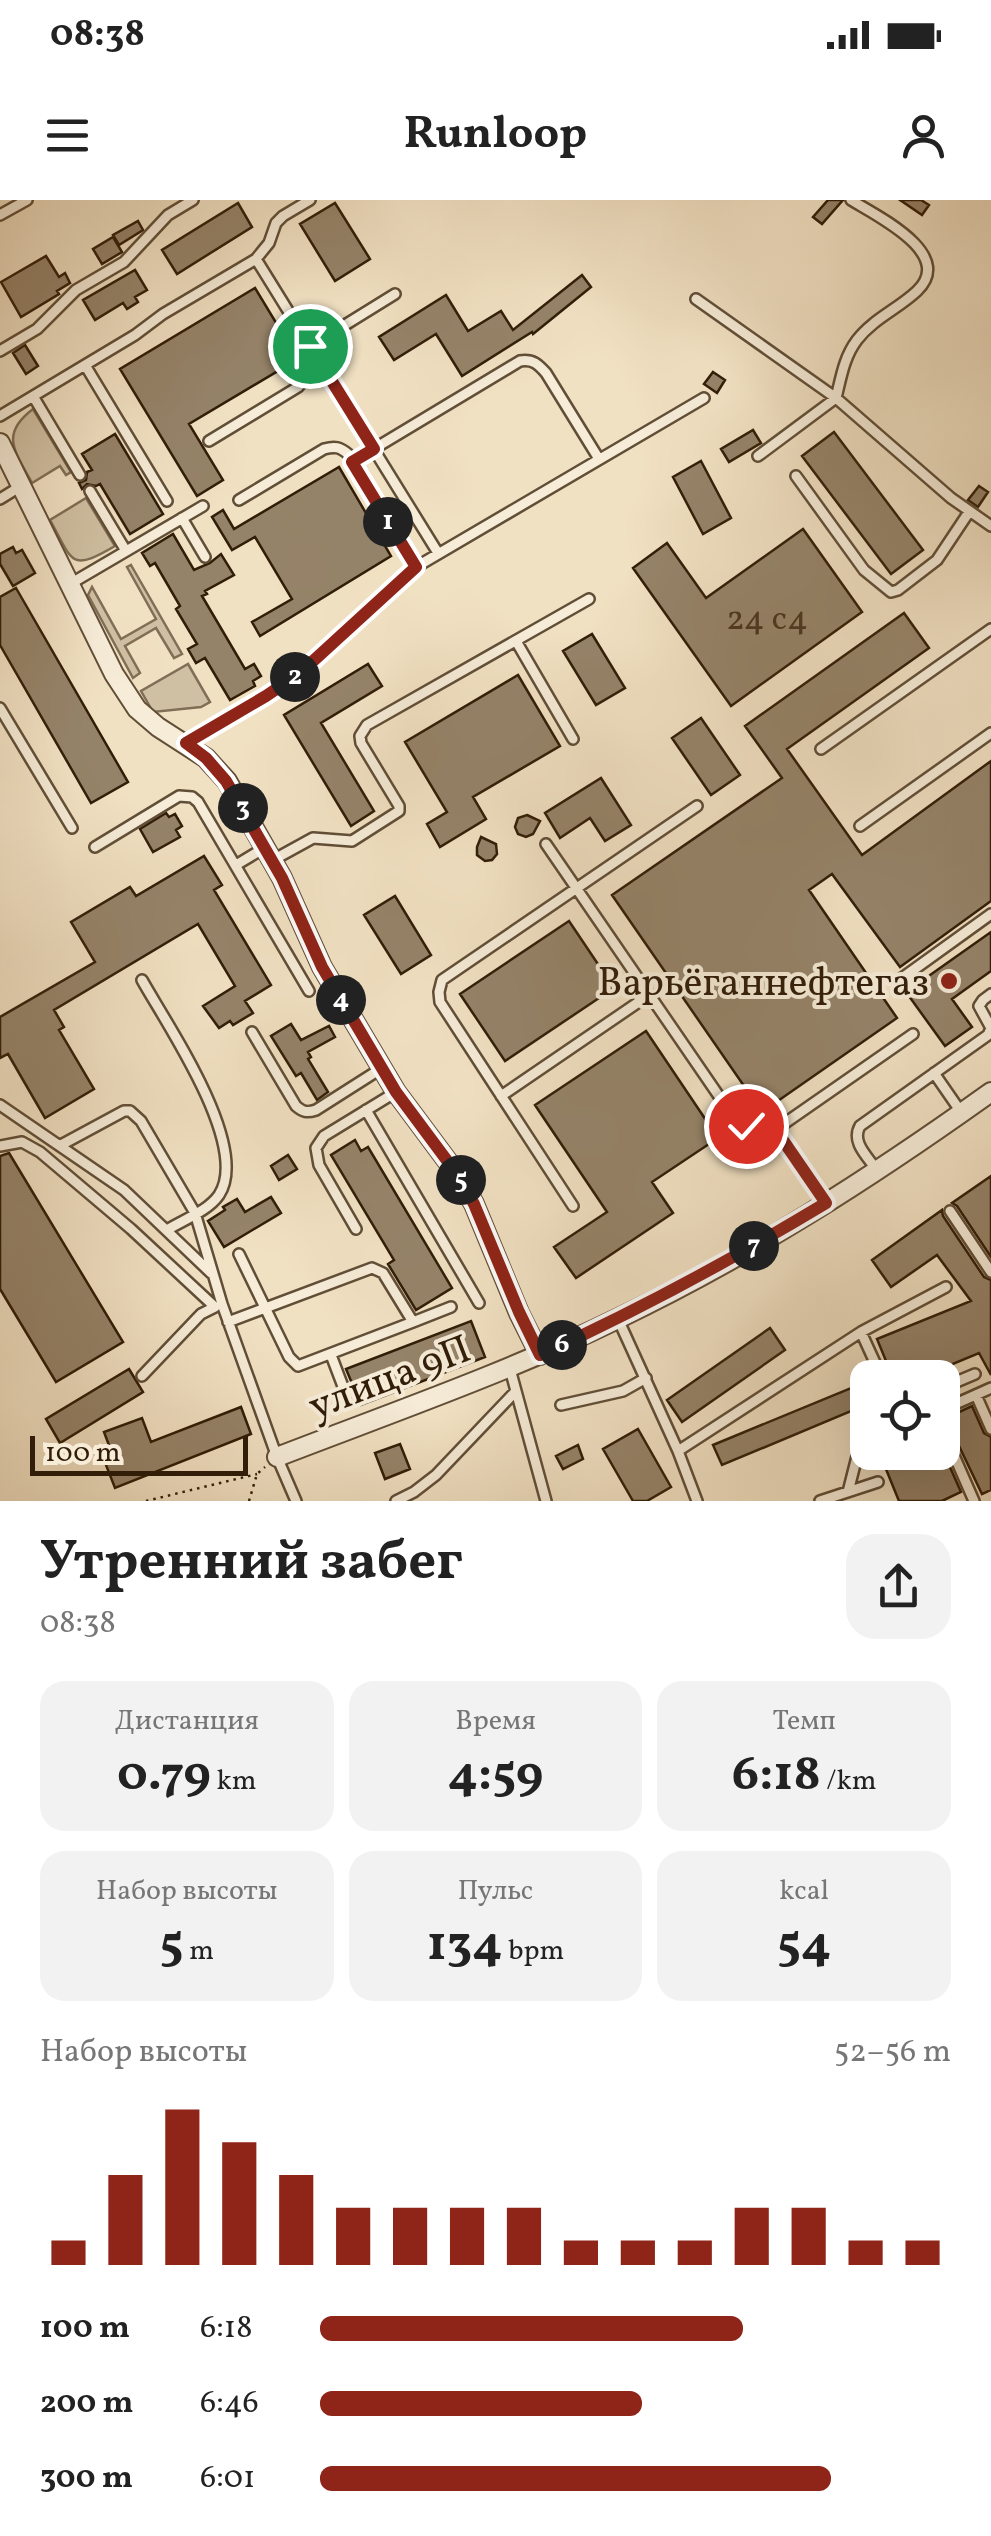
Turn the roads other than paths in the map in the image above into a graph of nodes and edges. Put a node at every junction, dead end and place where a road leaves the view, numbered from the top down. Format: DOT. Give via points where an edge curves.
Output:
graph roads {
  1 [pos="27,200"];
  2 [pos="193,200"];
  3 [pos="310,200"];
  4 [pos="852,200"];
  5 [pos="0,215"];
  6 [pos="256,259"];
  7 [pos="395,294"];
  8 [pos="696,300"];
  9 [pos="310,346"];
  10 [pos="0,351"];
  11 [pos="85,365"];
  12 [pos="34,396"];
  13 [pos="704,398"];
  14 [pos="836,398"];
  15 [pos="0,416"];
  16 [pos="209,441"];
  17 [pos="0,443"];
  18 [pos="374,449"];
  19 [pos="758,456"];
  20 [pos="599,460"];
  21 [pos="352,462"];
  22 [pos="80,474"];
  23 [pos="796,476"];
  24 [pos="22,486"];
  25 [pos="90,491"];
  26 [pos="0,499"];
  27 [pos="239,500"];
  28 [pos="167,501"];
  29 [pos="202,506"];
  30 [pos="970,512"];
  31 [pos="182,518"];
  32 [pos="991,526"];
  33 [pos="126,551"];
  34 [pos="438,553"];
  35 [pos="205,557"];
  36 [pos="416,567"];
  37 [pos="70,584"];
  38 [pos="589,599"];
  39 [pos="991,629"];
  40 [pos="516,640"];
  41 [pos="0,708"];
  42 [pos="991,733"];
  43 [pos="573,739"];
  44 [pos="186,743"];
  45 [pos="821,750"];
  46 [pos="697,806"];
  47 [pos="860,826"];
  48 [pos="72,828"];
  49 [pos="546,844"];
  50 [pos="95,847"];
  51 [pos="269,854"];
  52 [pos="236,865"];
  53 [pos="576,888"];
  54 [pos="991,914"];
  55 [pos="142,980"];
  56 [pos="898,981"];
  57 [pos="309,991"];
  58 [pos="991,994"];
  59 [pos="649,996"];
  60 [pos="991,1028"];
  61 [pos="252,1032"];
  62 [pos="913,1034"];
  63 [pos="382,1068"];
  64 [pos="934,1074"];
  65 [pos="396,1092"];
  66 [pos="991,1092"];
  67 [pos="501,1096"];
  68 [pos="0,1105"];
  69 [pos="366,1110"];
  70 [pos="962,1113"];
  71 [pos="776,1130"];
  72 [pos="0,1146"];
  73 [pos="60,1146"];
  74 [pos="878,1172"];
  75 [pos="826,1203"];
  76 [pos="573,1206"];
  77 [pos="950,1211"];
  78 [pos="195,1214"];
  79 [pos="356,1229"];
  80 [pos="167,1230"];
  81 [pos="239,1254"];
  82 [pos="991,1272"];
  83 [pos="213,1276"];
  84 [pos="946,1288"];
  85 [pos="479,1303"];
  86 [pos="218,1305"];
  87 [pos="451,1307"];
  88 [pos="265,1308"];
  89 [pos="618,1319"];
  90 [pos="228,1322"];
  91 [pos="413,1322"];
  92 [pos="861,1332"];
  93 [pos="331,1355"];
  94 [pos="540,1355"];
  95 [pos="874,1360"];
  96 [pos="510,1368"];
  97 [pos="974,1374"];
  98 [pos="142,1376"];
  99 [pos="646,1378"];
  100 [pos="960,1380"];
  101 [pos="991,1388"];
  102 [pos="516,1392"];
  103 [pos="976,1395"];
  104 [pos="346,1397"];
  105 [pos="960,1402"];
  106 [pos="561,1404"];
  107 [pos="991,1430"];
  108 [pos="678,1450"];
  109 [pos="277,1456"];
  110 [pos="960,1469"];
  111 [pos="853,1470"];
  112 [pos="878,1482"];
  113 [pos="848,1492"];
  114 [pos="543,1500"];
  115 [pos="296,1501"];
  116 [pos="396,1501"];
  117 [pos="697,1501"];
  118 [pos="820,1501"];
  119 [pos="974,1501"];
  1 -- 5 [label="lane"];
  2 -- 10 [label="lane" via="156,226 124,262 76,290 37,329"];
  3 -- 6 [label="lane" via="276,223"];
  4 -- 14 [label="lane" via="912,240 928,272 916,292 853,345"];
  6 -- 9 [label="lane"];
  6 -- 11 [label="lane"];
  7 -- 9 [label="lane"];
  8 -- 14 [label="lane"];
  9 -- 16 [label="lane" via="298,388"];
  9 -- 18 [label="lane"];
  11 -- 12 [label="lane"];
  11 -- 28 [label="lane"];
  12 -- 15 [label="lane"];
  12 -- 22 [label="lane"];
  13 -- 20 [label="lane"];
  14 -- 19 [label="lane"];
  14 -- 30 [label="lane"];
  17 -- 24 [label="street"];
  18 -- 20 [label="lane" via="529,360 546,373"];
  18 -- 21 [label="lane"];
  18 -- 34 [label="lane"];
  20 -- 34 [label="lane"];
  21 -- 27 [label="lane" via="341,448 324,449"];
  21 -- 36 [label="lane"];
  23 -- 30 [label="lane" via="864,570 891,592 936,560"];
  24 -- 26 [label="lane"];
  24 -- 37 [label="street"];
  25 -- 33 [label="lane"];
  29 -- 31 [label="lane"];
  30 -- 32 [label="lane"];
  31 -- 33 [label="lane"];
  31 -- 35 [label="lane"];
  33 -- 37 [label="lane"];
  34 -- 36 [label="lane"];
  36 -- 44 [label="lane" via="300,673"];
  37 -- 44 [label="street" via="127,696"];
  38 -- 40 [label="lane"];
  39 -- 45 [label="lane"];
  40 -- 43 [label="lane"];
  40 -- 51 [label="lane" via="363,729 361,743 399,806 396,815 352,841 313,838"];
  41 -- 48 [label="lane"];
  42 -- 47 [label="lane"];
  44 -- 51 [label="street" via="218,769"];
  46 -- 53 [label="lane"];
  49 -- 53 [label="lane"];
  50 -- 52 [label="lane" via="186,795 198,802"];
  51 -- 52 [label="lane"];
  51 -- 63 [label="street" via="322,967"];
  52 -- 57 [label="lane"];
  53 -- 59 [label="lane"];
  53 -- 67 [label="lane" via="442,980 440,1002"];
  54 -- 56 [label="lane"];
  55 -- 78 [label="lane" via="205,1091 226,1156 219,1194"];
  58 -- 60 [label="lane" via="979,1006"];
  59 -- 67 [label="lane"];
  59 -- 71 [label="lane" via="736,1122"];
  60 -- 64 [label="lane"];
  61 -- 63 [label="lane" via="301,1111 316,1110"];
  62 -- 71 [label="lane"];
  63 -- 65 [label="street"];
  64 -- 70 [label="lane"];
  64 -- 74 [label="lane" via="857,1131 857,1142"];
  65 -- 69 [label="lane"];
  65 -- 94 [label="street" via="474,1204"];
  66 -- 70 [label="street, улица 9П"];
  67 -- 76 [label="lane"];
  68 -- 73 [label="lane"];
  69 -- 79 [label="lane" via="316,1148 319,1166"];
  69 -- 85 [label="lane"];
  70 -- 74 [label="street, улица 9П"];
  71 -- 75 [label="lane"];
  72 -- 86 [label="lane" via="22,1142 40,1152"];
  73 -- 78 [label="lane" via="130,1111"];
  73 -- 80 [label="lane"];
  74 -- 75 [label="street, улица 9П"];
  75 -- 89 [label="street, улица 9П"];
  77 -- 82 [label="lane"];
  78 -- 80 [label="lane"];
  78 -- 83 [label="lane"];
  80 -- 83 [label="lane"];
  81 -- 88 [label="lane"];
  83 -- 86 [label="lane"];
  84 -- 92 [label="lane"];
  86 -- 90 [label="lane"];
  86 -- 98 [label="lane" via="200,1314"];
  87 -- 91 [label="lane"];
  88 -- 90 [label="lane"];
  88 -- 91 [label="lane" via="372,1268"];
  88 -- 93 [label="lane" via="294,1364"];
  89 -- 94 [label="street, улица 9П"];
  89 -- 99 [label="lane"];
  90 -- 109 [label="lane"];
  91 -- 93 [label="lane"];
  92 -- 95 [label="lane"];
  92 -- 108 [label="lane"];
  93 -- 104 [label="lane"];
  94 -- 96 [label="street, улица 9П"];
  96 -- 102 [label="lane"];
  96 -- 109 [label="street, улица 9П"];
  97 -- 100 [label="lane"];
  99 -- 106 [label="lane" via="622,1391"];
  99 -- 108 [label="lane"];
  101 -- 103 [label="lane"];
  102 -- 114 [label="lane"];
  102 -- 116 [label="lane" via="436,1475"];
  103 -- 105 [label="lane"];
  103 -- 107 [label="lane"];
  108 -- 117 [label="lane"];
  109 -- 115 [label="lane"];
  110 -- 119 [label="lane"];
  111 -- 113 [label="lane"];
  112 -- 113 [label="lane"];
  113 -- 118 [label="lane"];
}
